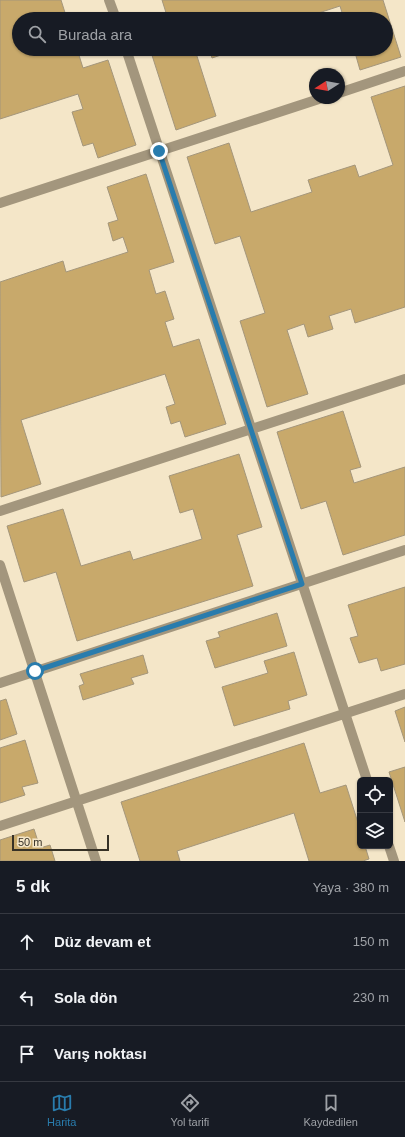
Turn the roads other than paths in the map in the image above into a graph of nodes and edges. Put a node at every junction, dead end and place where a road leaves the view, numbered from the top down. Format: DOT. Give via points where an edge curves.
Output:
graph roads {
  1 [pos="109,0"];
  2 [pos="113,12"];
  3 [pos="128,56"];
  4 [pos="405,71"];
  5 [pos="345,91"];
  6 [pos="309,102"];
  7 [pos="159,151"];
  8 [pos="0,203"];
  9 [pos="405,379"];
  10 [pos="251,429"];
  11 [pos="0,511"];
  12 [pos="405,550"];
  13 [pos="0,565"];
  14 [pos="302,584"];
  15 [pos="35,671"];
  16 [pos="0,683"];
  17 [pos="405,694"];
  18 [pos="345,713"];
  19 [pos="366,777"];
  20 [pos="77,801"];
  21 [pos="0,826"];
  22 [pos="390,849"];
  23 [pos="96,861"];
  24 [pos="394,861"];
  1 -- 2 [label="street"];
  3 -- 7 [label="street"];
  4 -- 5 [label="street"];
  6 -- 7 [label="street"];
  7 -- 8 [label="street"];
  7 -- 10 [label="street"];
  9 -- 10 [label="street"];
  10 -- 11 [label="street"];
  10 -- 14 [label="street"];
  12 -- 14 [label="street"];
  13 -- 15 [label="street"];
  14 -- 15 [label="street"];
  14 -- 18 [label="street"];
  15 -- 16 [label="street"];
  15 -- 20 [label="street"];
  17 -- 18 [label="street"];
  18 -- 19 [label="street"];
  18 -- 20 [label="street"];
  20 -- 21 [label="street"];
  20 -- 23 [label="street"];
  22 -- 24 [label="street"];
}
